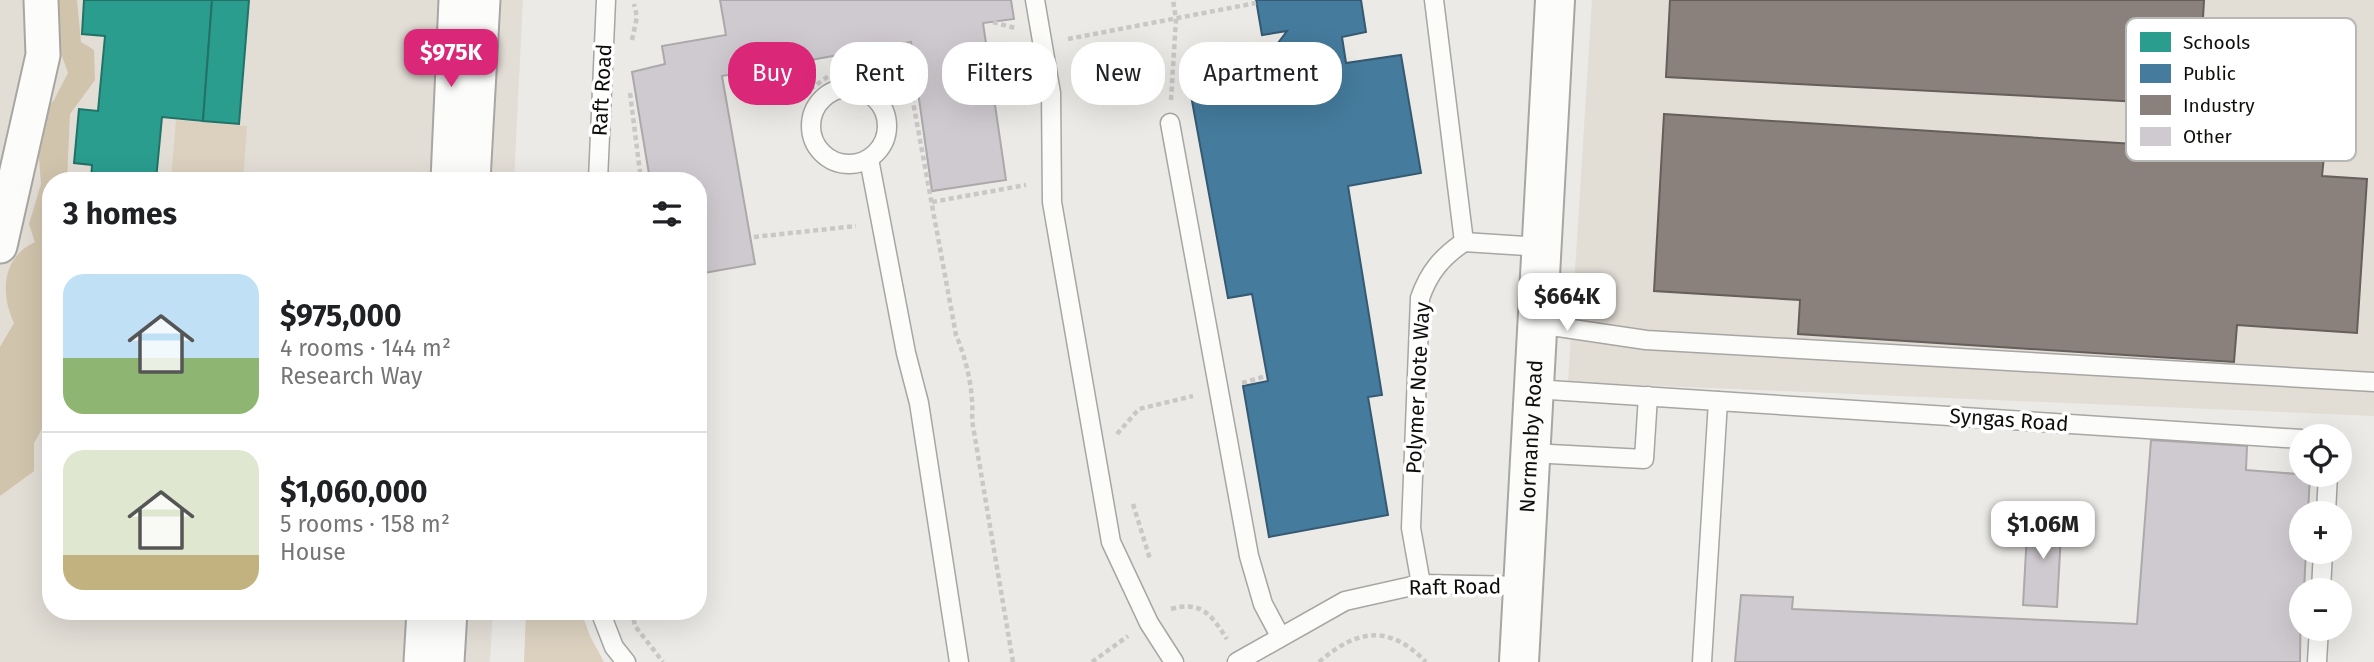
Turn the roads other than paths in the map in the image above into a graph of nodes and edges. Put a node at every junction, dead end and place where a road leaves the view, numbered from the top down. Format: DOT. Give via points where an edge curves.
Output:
graph roads {
  1 [pos="41,0"];
  2 [pos="456,0"];
  3 [pos="483,0"];
  4 [pos="606,0"];
  5 [pos="1035,0"];
  6 [pos="1434,0"];
  7 [pos="1555,0"];
  8 [pos="1170,123"];
  9 [pos="869,159"];
  10 [pos="448,172"];
  11 [pos="473,172"];
  12 [pos="598,172"];
  13 [pos="1464,242"];
  14 [pos="0,246"];
  15 [pos="1542,247"];
  16 [pos="1538,324"];
  17 [pos="2374,382"];
  18 [pos="1534,389"];
  19 [pos="1648,396"];
  20 [pos="1718,401"];
  21 [pos="2289,438"];
  22 [pos="1531,453"];
  23 [pos="1421,584"];
  24 [pos="1524,586"];
  25 [pos="423,620"];
  26 [pos="449,620"];
  27 [pos="604,620"];
  28 [pos="1280,636"];
  29 [pos="2318,641"];
  30 [pos="421,662"];
  31 [pos="447,662"];
  32 [pos="626,662"];
  33 [pos="959,662"];
  34 [pos="1174,662"];
  35 [pos="1237,662"];
  36 [pos="1519,662"];
  37 [pos="1702,662"];
  38 [pos="2317,662"];
  1 -- 14 [label="street" via="43,55"];
  2 -- 10 [label="street"];
  3 -- 11 [label="street"];
  4 -- 12 [label="lane, Raft Road"];
  5 -- 34 [label="lane" via="1051,93 1054,215 1111,542 1149,623"];
  6 -- 13 [label="lane"];
  7 -- 15 [label="street, Normanby Road"];
  8 -- 28 [label="lane" via="1249,556 1263,604"];
  9 -- 9 [label="lane" via="856,164 830,161 819,152 811,136 813,110 831,91 844,88 870,94 886,114 884,141"];
  9 -- 33 [label="lane" via="919,403"];
  13 -- 15 [label="lane"];
  13 -- 23 [label="lane, Polymer Note Way" via="1427,275 1420,298 1411,528"];
  15 -- 16 [label="street, Normanby Road"];
  16 -- 17 [label="lane" via="1646,340"];
  16 -- 18 [label="street, Normanby Road"];
  18 -- 19 [label="lane, Syngas Road"];
  18 -- 22 [label="street, Normanby Road"];
  19 -- 20 [label="lane, Syngas Road"];
  19 -- 22 [label="lane" via="1644,459"];
  20 -- 21 [label="lane, Syngas Road"];
  20 -- 37 [label="lane"];
  22 -- 24 [label="street, Normanby Road"];
  23 -- 24 [label="lane, Raft Road"];
  23 -- 28 [label="lane, Raft Road" via="1345,601"];
  24 -- 36 [label="street, Normanby Road"];
  25 -- 30 [label="street"];
  26 -- 31 [label="street"];
  27 -- 32 [label="lane"];
  28 -- 35 [label="lane, Raft Road"];
  29 -- 38 [label="lane"];
}
